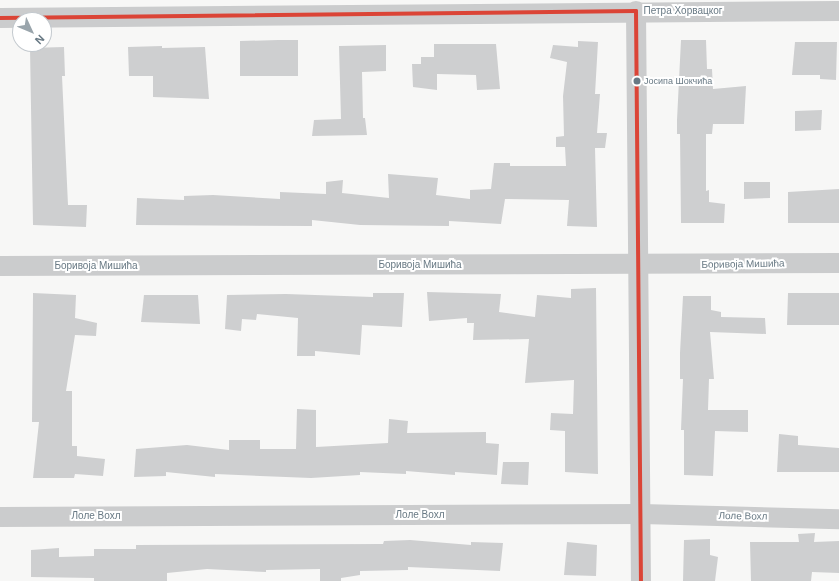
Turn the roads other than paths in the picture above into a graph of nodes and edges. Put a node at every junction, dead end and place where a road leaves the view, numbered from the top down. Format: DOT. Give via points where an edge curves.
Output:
graph roads {
  1 [pos="636,11"];
  2 [pos="839,11"];
  3 [pos="0,18"];
  4 [pos="839,263"];
  5 [pos="638,265"];
  6 [pos="0,266"];
  7 [pos="642,514"];
  8 [pos="0,517"];
  9 [pos="839,518"];
  10 [pos="641,581"];
  1 -- 2 [label="street, Петра Хорвацког"];
  1 -- 3 [label="street, Петра Хорвацког"];
  1 -- 5 [label="street"];
  4 -- 5 [label="street, Боривоја Мишића"];
  5 -- 6 [label="street, Боривоја Мишића"];
  5 -- 7 [label="street"];
  7 -- 8 [label="street, Лоле Вохл"];
  7 -- 9 [label="street, Лоле Вохл"];
  7 -- 10 [label="street"];
}
